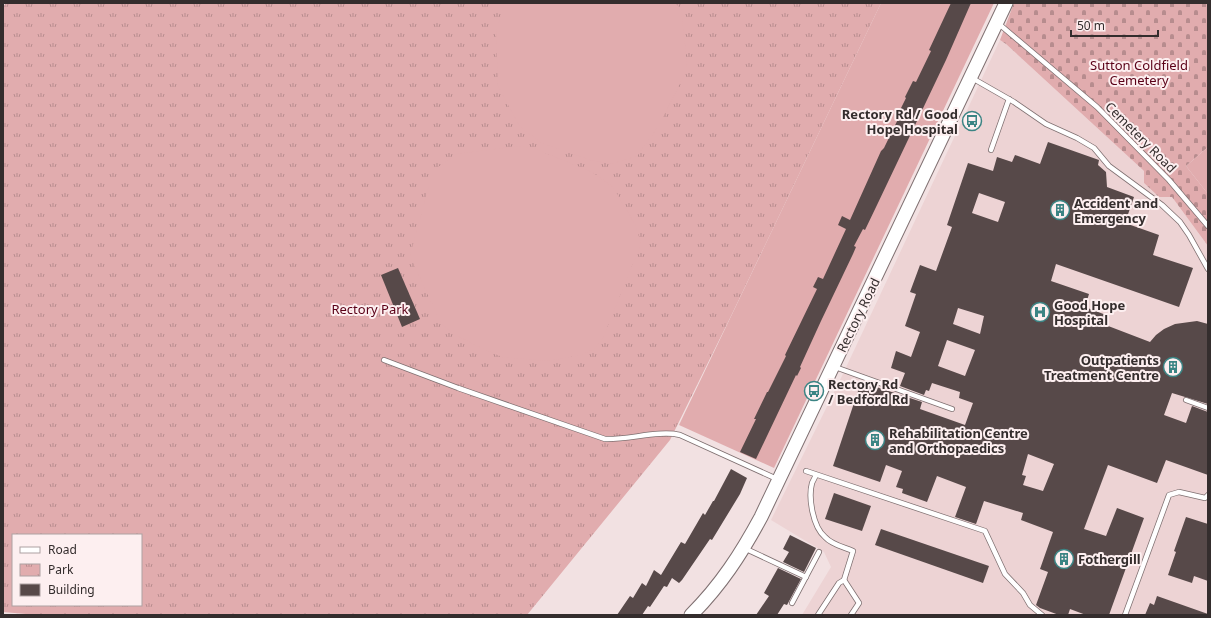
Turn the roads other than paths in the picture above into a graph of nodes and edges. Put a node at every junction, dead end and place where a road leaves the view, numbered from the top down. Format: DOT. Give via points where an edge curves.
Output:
graph roads {
  1 [pos="1006,3"];
  2 [pos="997,22"];
  3 [pos="971,77"];
  4 [pos="1009,99"];
  5 [pos="991,150"];
  6 [pos="1208,226"];
  7 [pos="1208,269"];
  8 [pos="384,360"];
  9 [pos="833,366"];
  10 [pos="1186,400"];
  11 [pos="1208,408"];
  12 [pos="952,409"];
  13 [pos="806,471"];
  14 [pos="816,475"];
  15 [pos="779,480"];
  16 [pos="1207,498"];
  17 [pos="744,548"];
  18 [pos="819,552"];
  19 [pos="806,577"];
  20 [pos="844,580"];
  21 [pos="792,602"];
  22 [pos="691,615"];
  23 [pos="818,615"];
  24 [pos="851,615"];
  25 [pos="1042,615"];
  26 [pos="1125,615"];
  1 -- 2 [label="street, Rectory Road"];
  2 -- 3 [label="street, Rectory Road"];
  2 -- 6 [label="lane, Cemetery Road" via="1097,107 1169,180"];
  3 -- 4 [label="lane"];
  3 -- 9 [label="street, Rectory Road"];
  4 -- 5 [label="lane"];
  4 -- 7 [label="lane" via="1046,124 1094,148 1110,166 1162,205 1180,222"];
  8 -- 15 [label="lane" via="605,438 618,439 666,433 680,435"];
  9 -- 12 [label="lane"];
  9 -- 15 [label="street, Rectory Road"];
  10 -- 11 [label="lane"];
  13 -- 14 [label="lane"];
  14 -- 20 [label="lane" via="811,495 812,514 818,528 824,537 833,543 853,551"];
  14 -- 25 [label="lane" via="985,531 1005,574 1023,593 1030,605"];
  15 -- 17 [label="street, Rectory Road"];
  16 -- 26 [label="lane" via="1179,492 1169,495"];
  17 -- 19 [label="lane"];
  17 -- 22 [label="street, Rectory Road" via="723,580"];
  18 -- 19 [label="lane"];
  19 -- 21 [label="lane"];
  20 -- 23 [label="lane" via="839,583"];
  20 -- 24 [label="lane" via="859,603"];
}
